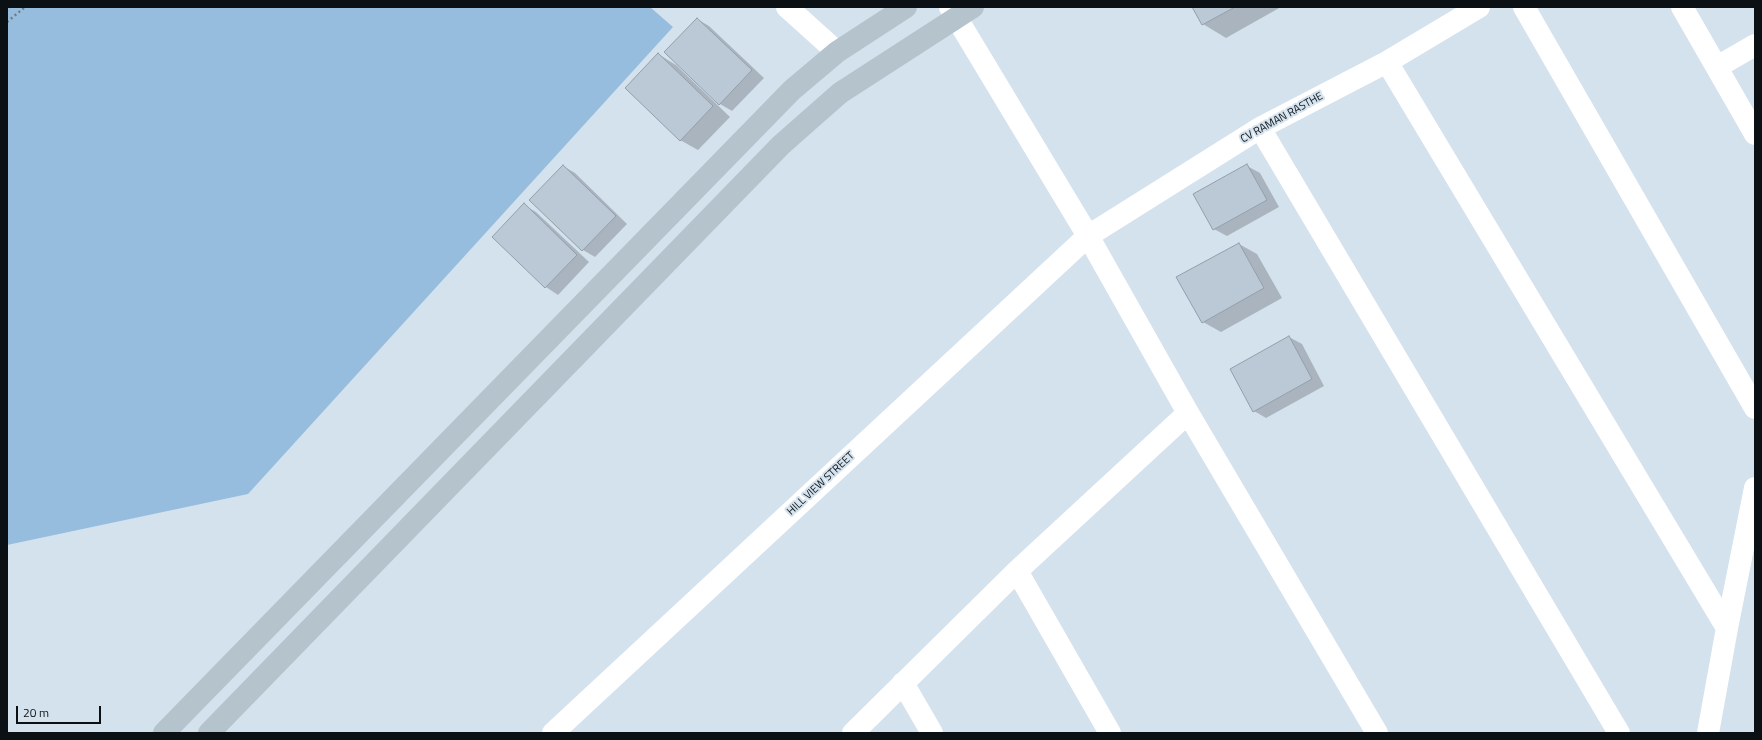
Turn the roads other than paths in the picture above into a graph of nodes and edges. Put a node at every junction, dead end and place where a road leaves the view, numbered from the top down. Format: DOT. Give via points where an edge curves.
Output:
graph roads {
  1 [pos="787,7"];
  2 [pos="906,7"];
  3 [pos="1479,7"];
  4 [pos="1524,7"];
  5 [pos="1682,7"];
  6 [pos="960,10"];
  7 [pos="1755,45"];
  8 [pos="837,52"];
  9 [pos="1387,62"];
  10 [pos="1717,67"];
  11 [pos="1260,128"];
  12 [pos="1755,134"];
  13 [pos="1088,236"];
  14 [pos="1755,408"];
  15 [pos="1188,413"];
  16 [pos="1755,488"];
  17 [pos="1017,571"];
  18 [pos="1726,628"];
  19 [pos="903,683"];
  20 [pos="164,733"];
  21 [pos="209,733"];
  22 [pos="553,733"];
  23 [pos="853,733"];
  24 [pos="932,733"];
  25 [pos="1110,733"];
  26 [pos="1377,733"];
  27 [pos="1619,733"];
  28 [pos="1708,733"];
  1 -- 8 [label="street"];
  2 -- 8 [label="main road"];
  3 -- 9 [label="street, CV RAMAN RASTHE"];
  4 -- 14 [label="street"];
  5 -- 10 [label="street"];
  6 -- 13 [label="street"];
  6 -- 21 [label="main road" via="840,93 781,145"];
  7 -- 10 [label="street"];
  8 -- 20 [label="main road" via="792,90"];
  9 -- 11 [label="street, CV RAMAN RASTHE"];
  9 -- 18 [label="street"];
  10 -- 12 [label="street"];
  11 -- 13 [label="street, CV RAMAN RASTHE"];
  11 -- 27 [label="street"];
  13 -- 15 [label="street"];
  13 -- 22 [label="street, HILL VIEW STREET"];
  15 -- 17 [label="street"];
  15 -- 26 [label="street"];
  16 -- 18 [label="street"];
  17 -- 19 [label="street"];
  17 -- 25 [label="street"];
  18 -- 28 [label="street"];
  19 -- 23 [label="street"];
  19 -- 24 [label="street"];
}
